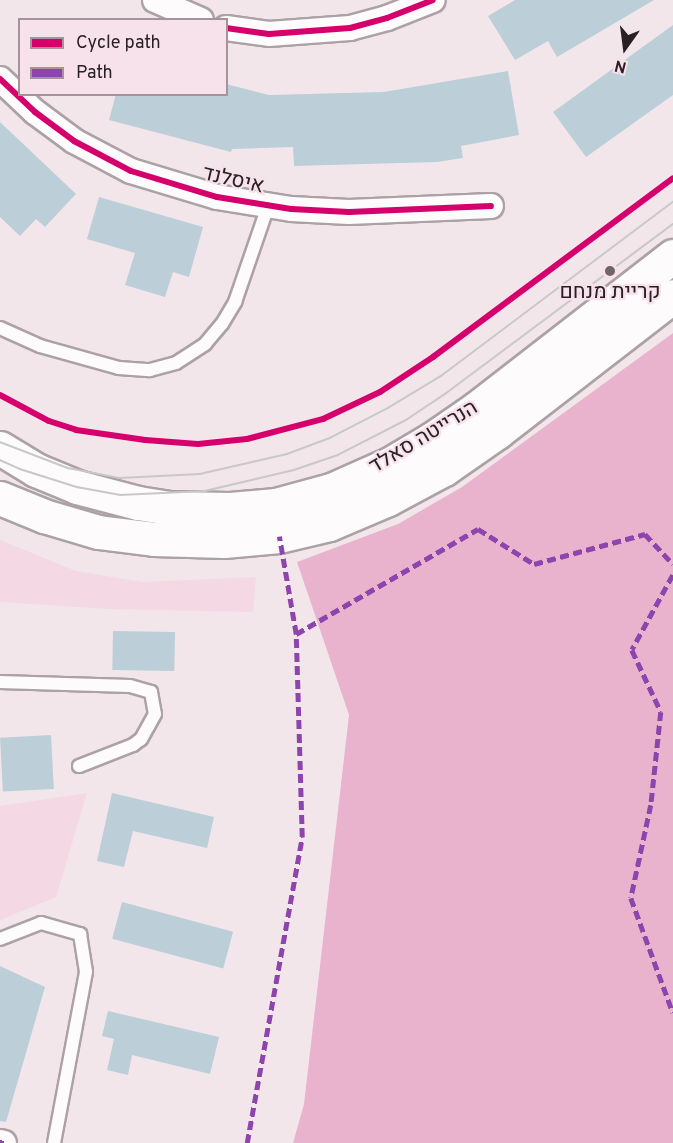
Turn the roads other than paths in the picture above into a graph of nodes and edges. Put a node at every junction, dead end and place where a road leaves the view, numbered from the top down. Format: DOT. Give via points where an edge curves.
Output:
graph roads {
  1 [pos="155,0"];
  2 [pos="433,0"];
  3 [pos="196,18"];
  4 [pos="228,28"];
  5 [pos="0,79"];
  6 [pos="18,96"];
  7 [pos="19,96"];
  8 [pos="268,206"];
  9 [pos="491,206"];
  10 [pos="673,256"];
  11 [pos="673,296"];
  12 [pos="0,328"];
  13 [pos="0,448"];
  14 [pos="0,498"];
  15 [pos="0,682"];
  16 [pos="79,766"];
  17 [pos="0,939"];
  18 [pos="54,1143"];
  1 -- 3 [label="street"];
  2 -- 4 [label="street" via="387,18 339,29 269,34"];
  5 -- 6 [label="street, איסלנד"];
  7 -- 8 [label="street, איסלנד" via="74,141 131,171"];
  8 -- 9 [label="street, איסלנד" via="349,212"];
  8 -- 12 [label="lane" via="235,302 204,344 176,363 150,370 119,368 40,346"];
  10 -- 13 [label="main road, הנרייטה סאלד" via="432,439 390,464 320,493 276,505 170,508 77,487 36,470"];
  11 -- 14 [label="main road, הנרייטה סאלד" via="444,469 388,500 329,524 279,536 224,542 154,539 98,532"];
  15 -- 16 [label="lane" via="130,686 151,692 155,714 141,739 133,746"];
  17 -- 18 [label="lane" via="41,923 80,934 86,972"];
}
